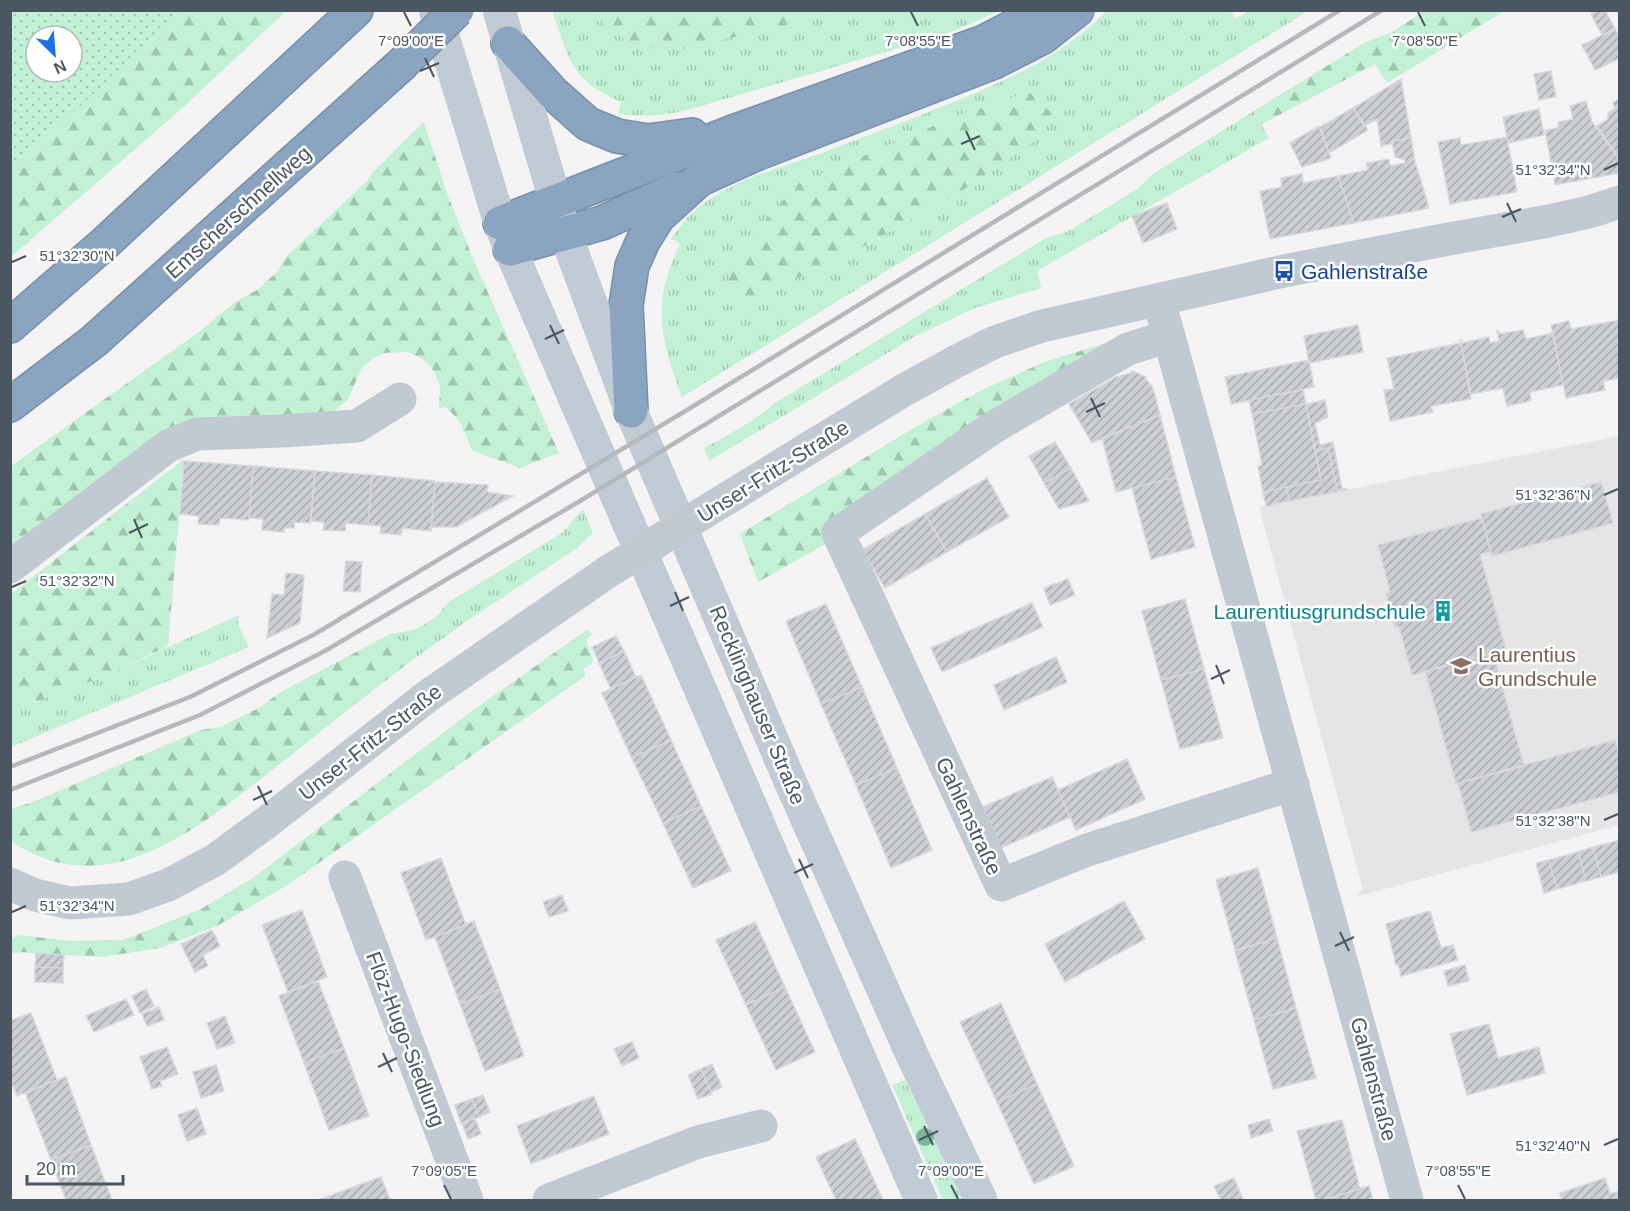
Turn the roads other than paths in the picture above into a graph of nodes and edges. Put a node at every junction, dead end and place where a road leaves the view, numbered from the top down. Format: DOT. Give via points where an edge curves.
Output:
graph roads {
  1 [pos="356,10"];
  2 [pos="435,10"];
  3 [pos="457,10"];
  4 [pos="499,10"];
  5 [pos="1039,10"];
  6 [pos="1077,10"];
  7 [pos="508,43"];
  8 [pos="733,132"];
  9 [pos="700,179"];
  10 [pos="555,201"];
  11 [pos="1620,202"];
  12 [pos="565,233"];
  13 [pos="505,236"];
  14 [pos="1159,299"];
  15 [pos="10,326"];
  16 [pos="1169,336"];
  17 [pos="400,399"];
  18 [pos="10,405"];
  19 [pos="631,411"];
  20 [pos="10,567"];
  21 [pos="1293,784"];
  22 [pos="345,878"];
  23 [pos="10,885"];
  24 [pos="761,1126"];
  25 [pos="467,1200"];
  26 [pos="549,1200"];
  27 [pos="921,1200"];
  28 [pos="981,1200"];
  29 [pos="1407,1200"];
  1 -- 15 [label="highway"];
  2 -- 13 [label="main road"];
  3 -- 18 [label="highway, Emscherschnellweg, bridge" via="401,66 94,341"];
  4 -- 7 [label="main road, Recklinghauser Straße"];
  5 -- 8 [label="highway" via="984,42"];
  6 -- 9 [label="highway" via="1043,37 994,62"];
  7 -- 8 [label="highway" via="553,93 588,124 617,136 648,141"];
  7 -- 10 [label="main road, Recklinghauser Straße"];
  8 -- 10 [label="highway"];
  9 -- 12 [label="highway" via="602,223"];
  9 -- 19 [label="highway" via="658,217 632,266 626,305"];
  10 -- 12 [label="main road, Recklinghauser Straße"];
  10 -- 13 [label="highway"];
  11 -- 14 [label="street, Unser-Fritz-Straße" via="1549,221"];
  12 -- 13 [label="highway"];
  12 -- 19 [label="main road, Recklinghauser Straße"];
  13 -- 27 [label="main road"];
  14 -- 16 [label="street, Gahlenstraße"];
  14 -- 23 [label="street, Unser-Fritz-Straße, bridge" via="1042,326 995,342 904,390 609,571 492,649 215,860 168,885 129,899 70,903"];
  16 -- 21 [label="street, Gahlenstraße"];
  16 -- 21 [label="street, Gahlenstraße" via="1128,349 994,426 838,533 1001,885 1087,850"];
  17 -- 20 [label="street" via="357,426 197,434 168,446"];
  19 -- 28 [label="main road, Recklinghauser Straße" via="798,801"];
  21 -- 29 [label="street, Gahlenstraße"];
  22 -- 25 [label="street, Flöz-Hugo-Siedlung"];
  24 -- 26 [label="street" via="698,1142"];
}
